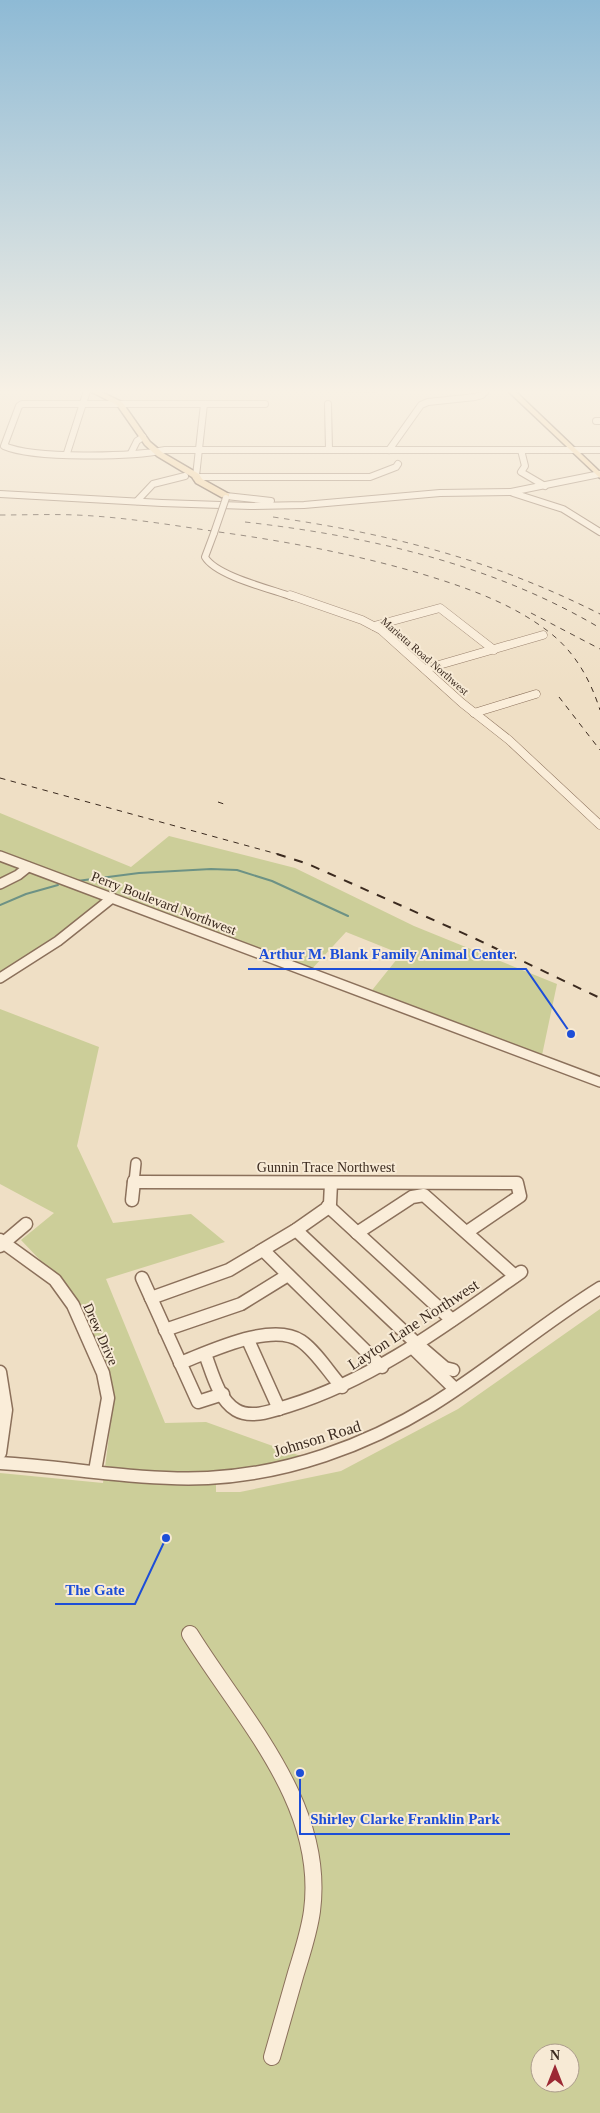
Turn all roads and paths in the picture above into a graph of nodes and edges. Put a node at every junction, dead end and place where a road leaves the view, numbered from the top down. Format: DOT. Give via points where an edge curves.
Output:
graph roads {
  1 [pos="144,490"];
  2 [pos="214,490"];
  3 [pos="525,490"];
  4 [pos="512,492"];
  5 [pos="0,494"];
  6 [pos="226,497"];
  7 [pos="137,501"];
  8 [pos="293,502"];
  9 [pos="600,532"];
  10 [pos="374,626"];
  11 [pos="543,635"];
  12 [pos="494,650"];
  13 [pos="425,670"];
  14 [pos="536,694"];
  15 [pos="474,712"];
  16 [pos="600,824"];
  17 [pos="0,856"];
  18 [pos="28,867"];
  19 [pos="0,884"];
  20 [pos="112,898"];
  21 [pos="0,978"];
  22 [pos="600,1082"];
  23 [pos="136,1163"];
  24 [pos="134,1182"];
  25 [pos="331,1183"];
  26 [pos="419,1183"];
  27 [pos="420,1195"];
  28 [pos="132,1200"];
  29 [pos="328,1206"];
  30 [pos="26,1224"];
  31 [pos="296,1230"];
  32 [pos="467,1232"];
  33 [pos="357,1233"];
  34 [pos="1,1243"];
  35 [pos="263,1250"];
  36 [pos="288,1275"];
  37 [pos="142,1278"];
  38 [pos="600,1288"];
  39 [pos="151,1298"];
  40 [pos="452,1320"];
  41 [pos="165,1330"];
  42 [pos="248,1340"];
  43 [pos="414,1345"];
  44 [pos="205,1354"];
  45 [pos="180,1363"];
  46 [pos="382,1367"];
  47 [pos="0,1372"];
  48 [pos="460,1385"];
  49 [pos="342,1388"];
  50 [pos="222,1394"];
  51 [pos="279,1409"];
  52 [pos="0,1453"];
  53 [pos="0,1463"];
  54 [pos="96,1471"];
  55 [pos="190,1634"];
  56 [pos="272,2058"];
  1 -- 7 [label="street"];
  2 -- 6 [label="main road"];
  3 -- 4 [label="street"];
  4 -- 7 [label="street" via="440,493 304,506"];
  4 -- 9 [label="street" via="563,510"];
  5 -- 7 [label="street"];
  6 -- 8 [label="street"];
  6 -- 10 [label="street, Marietta Road Northwest, bridge" via="205,556 209,564 216,570"];
  10 -- 12 [label="street" via="440,608"];
  10 -- 13 [label="street, Marietta Road Northwest"];
  11 -- 12 [label="street"];
  12 -- 13 [label="street"];
  13 -- 15 [label="street, Marietta Road Northwest"];
  14 -- 15 [label="street"];
  15 -- 16 [label="street, Marietta Road Northwest"];
  17 -- 18 [label="street, Perry Boulevard Northwest"];
  18 -- 19 [label="street"];
  18 -- 20 [label="street, Perry Boulevard Northwest"];
  20 -- 21 [label="street" via="78,927"];
  20 -- 22 [label="street, Perry Boulevard Northwest"];
  23 -- 24 [label="street"];
  24 -- 25 [label="street, Gunnin Trace Northwest"];
  24 -- 28 [label="street"];
  25 -- 26 [label="street, Gunnin Trace Northwest"];
  25 -- 29 [label="street" via="332,1196"];
  26 -- 27 [label="street"];
  26 -- 32 [label="street, Gunnin Trace Northwest" via="517,1183 520,1196"];
  27 -- 32 [label="street" via="428,1197"];
  27 -- 33 [label="street"];
  29 -- 31 [label="street"];
  29 -- 33 [label="street"];
  30 -- 34 [label="street"];
  31 -- 35 [label="street"];
  31 -- 43 [label="street"];
  32 -- 40 [label="street, Layton Lane Northwest" via="518,1274"];
  33 -- 40 [label="street"];
  34 -- 54 [label="street, Drew Drive" via="55,1280 73,1305 103,1373 108,1398"];
  35 -- 36 [label="street"];
  35 -- 39 [label="street" via="222,1273"];
  36 -- 41 [label="street" via="241,1304"];
  36 -- 46 [label="street"];
  37 -- 39 [label="street"];
  38 -- 48 [label="street, Johnson Road"];
  39 -- 41 [label="street"];
  40 -- 43 [label="street, Layton Lane Northwest"];
  41 -- 45 [label="street"];
  42 -- 44 [label="street"];
  42 -- 49 [label="street" via="280,1334 301,1340"];
  42 -- 51 [label="street"];
  43 -- 46 [label="street, Layton Lane Northwest"];
  43 -- 48 [label="street"];
  43 -- 48 [label="street" via="429,1346 453,1370"];
  44 -- 45 [label="street"];
  44 -- 50 [label="street, Layton Lane Northwest"];
  45 -- 50 [label="street" via="198,1402"];
  46 -- 49 [label="street, Layton Lane Northwest"];
  47 -- 52 [label="street" via="6,1410"];
  48 -- 54 [label="street, Johnson Road" via="386,1432 285,1467 227,1476 174,1478"];
  49 -- 51 [label="street, Layton Lane Northwest"];
  50 -- 51 [label="street, Layton Lane Northwest" via="235,1409 246,1414"];
  53 -- 54 [label="street, Johnson Road"];
  55 -- 56 [label="street" via="287,1781 309,1838 314,1900 309,1930"];
}
